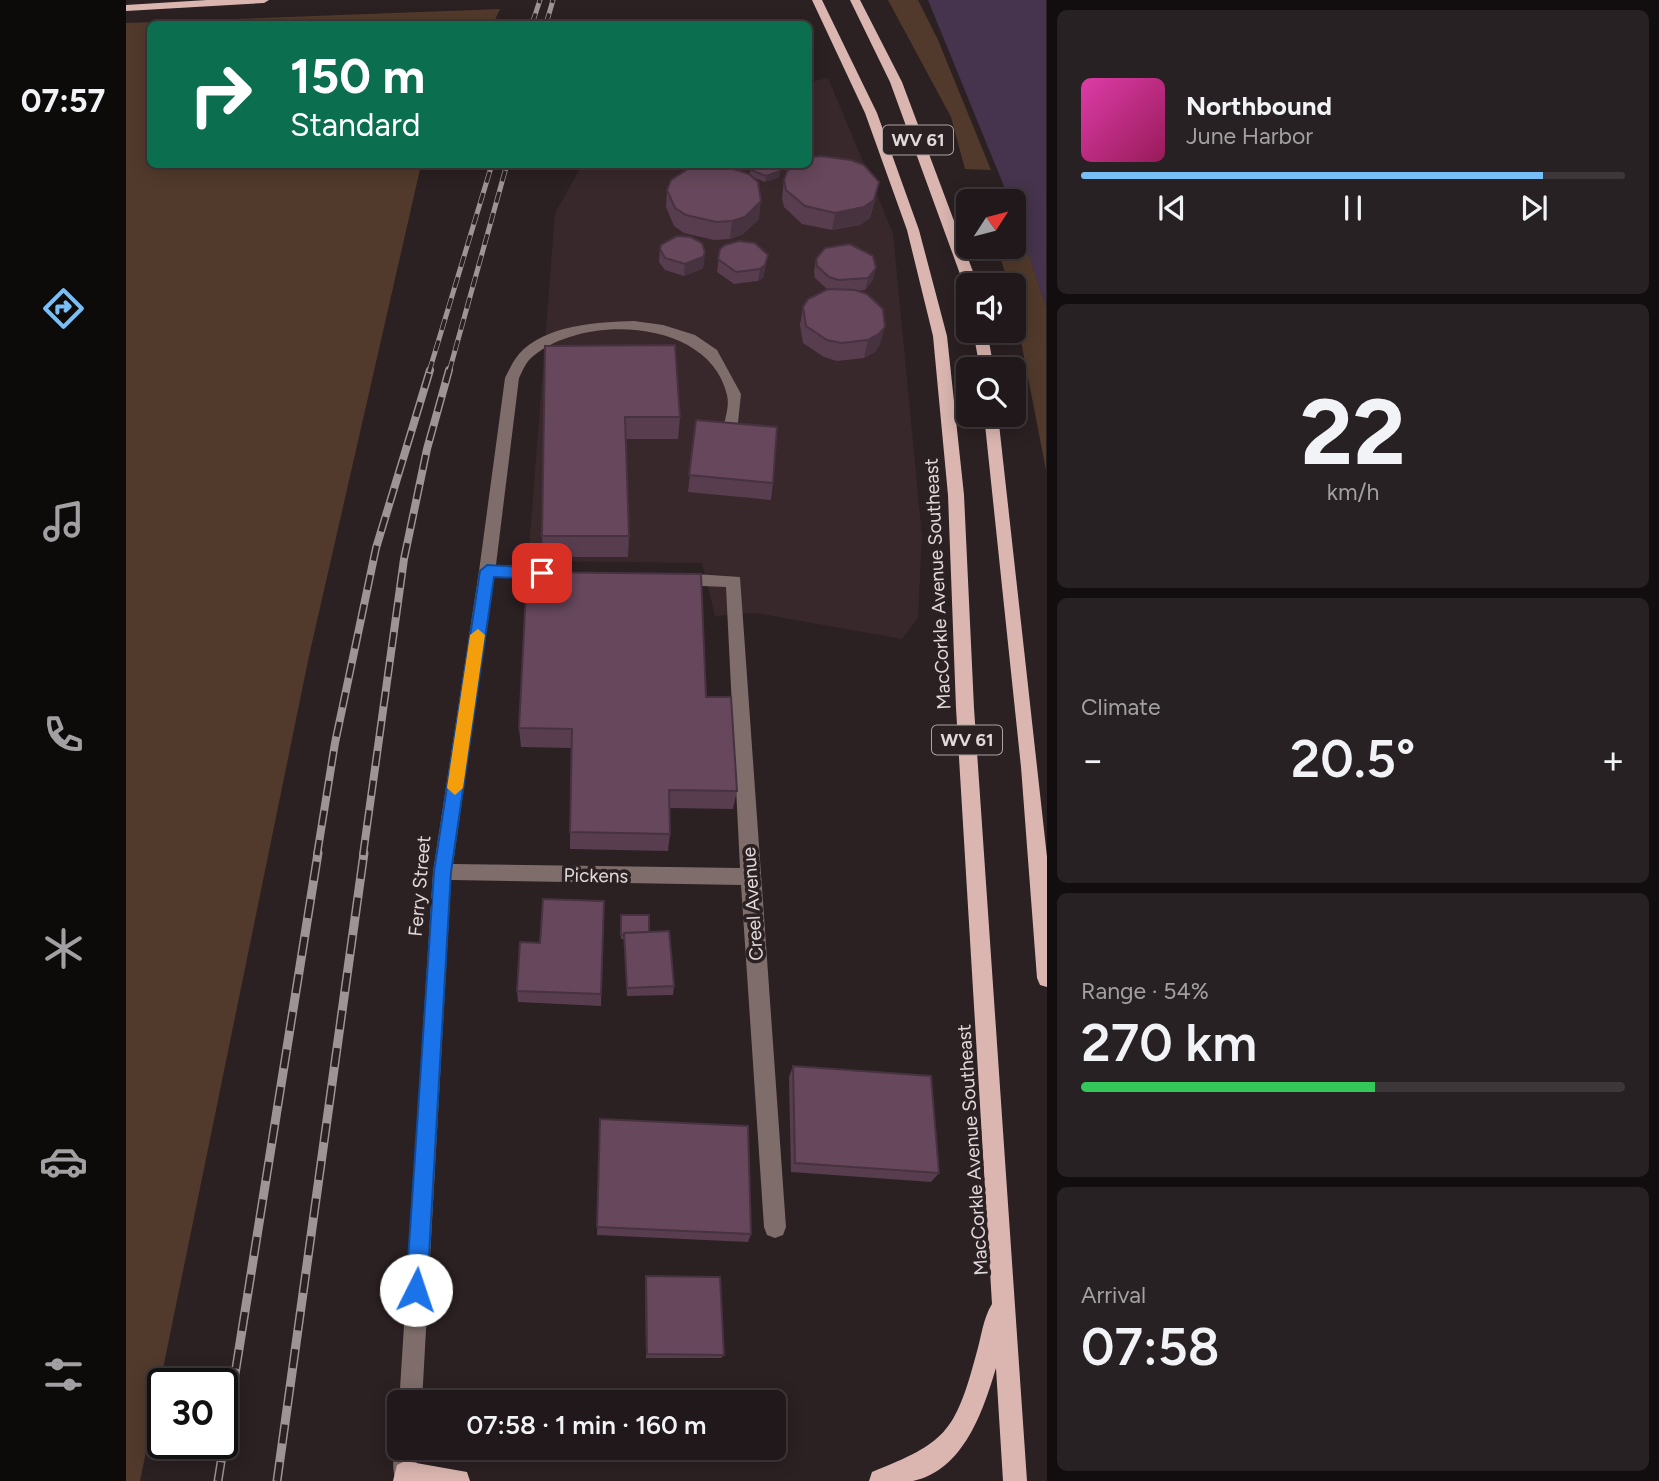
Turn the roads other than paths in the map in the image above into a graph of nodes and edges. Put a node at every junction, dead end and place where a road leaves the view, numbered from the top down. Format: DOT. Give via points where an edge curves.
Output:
graph roads {
  1 [pos="264,0"];
  2 [pos="802,0"];
  3 [pos="817,0"];
  4 [pos="855,0"];
  5 [pos="126,8"];
  6 [pos="826,19"];
  7 [pos="969,273"];
  8 [pos="992,427"];
  9 [pos="730,432"];
  10 [pos="487,571"];
  11 [pos="570,574"];
  12 [pos="666,578"];
  13 [pos="442,872"];
  14 [pos="750,877"];
  15 [pos="1046,978"];
  16 [pos="775,1227"];
  17 [pos="1003,1299"];
  18 [pos="411,1390"];
  19 [pos="405,1477"];
  20 [pos="458,1481"];
  21 [pos="881,1481"];
  22 [pos="1015,1481"];
  1 -- 5 [label="main road"];
  2 -- 6 [label="main road"];
  3 -- 6 [label="main road, MacCorkle Avenue Southeast / WV 61"];
  4 -- 7 [label="main road, WV 61" via="896,82"];
  6 -- 17 [label="main road, MacCorkle Avenue Southeast / WV 61" via="871,113 913,230 940,336 956,495"];
  8 -- 15 [label="main road, WV 61" via="1030,767"];
  9 -- 10 [label="street, Ferry Street" via="735,398 724,370 697,340 675,330 592,327 564,335 525,356 512,377"];
  10 -- 11 [label="street"];
  10 -- 13 [label="street, Ferry Street"];
  12 -- 14 [label="street, Creel Avenue" via="734,581"];
  13 -- 14 [label="street, Pickens"];
  13 -- 18 [label="street, Ferry Street"];
  14 -- 16 [label="street, Creel Avenue"];
  17 -- 21 [label="main road" via="961,1430 944,1450 915,1469"];
  17 -- 22 [label="main road, MacCorkle Avenue Southeast / WV 61"];
  19 -- 20 [label="main road"];
}
